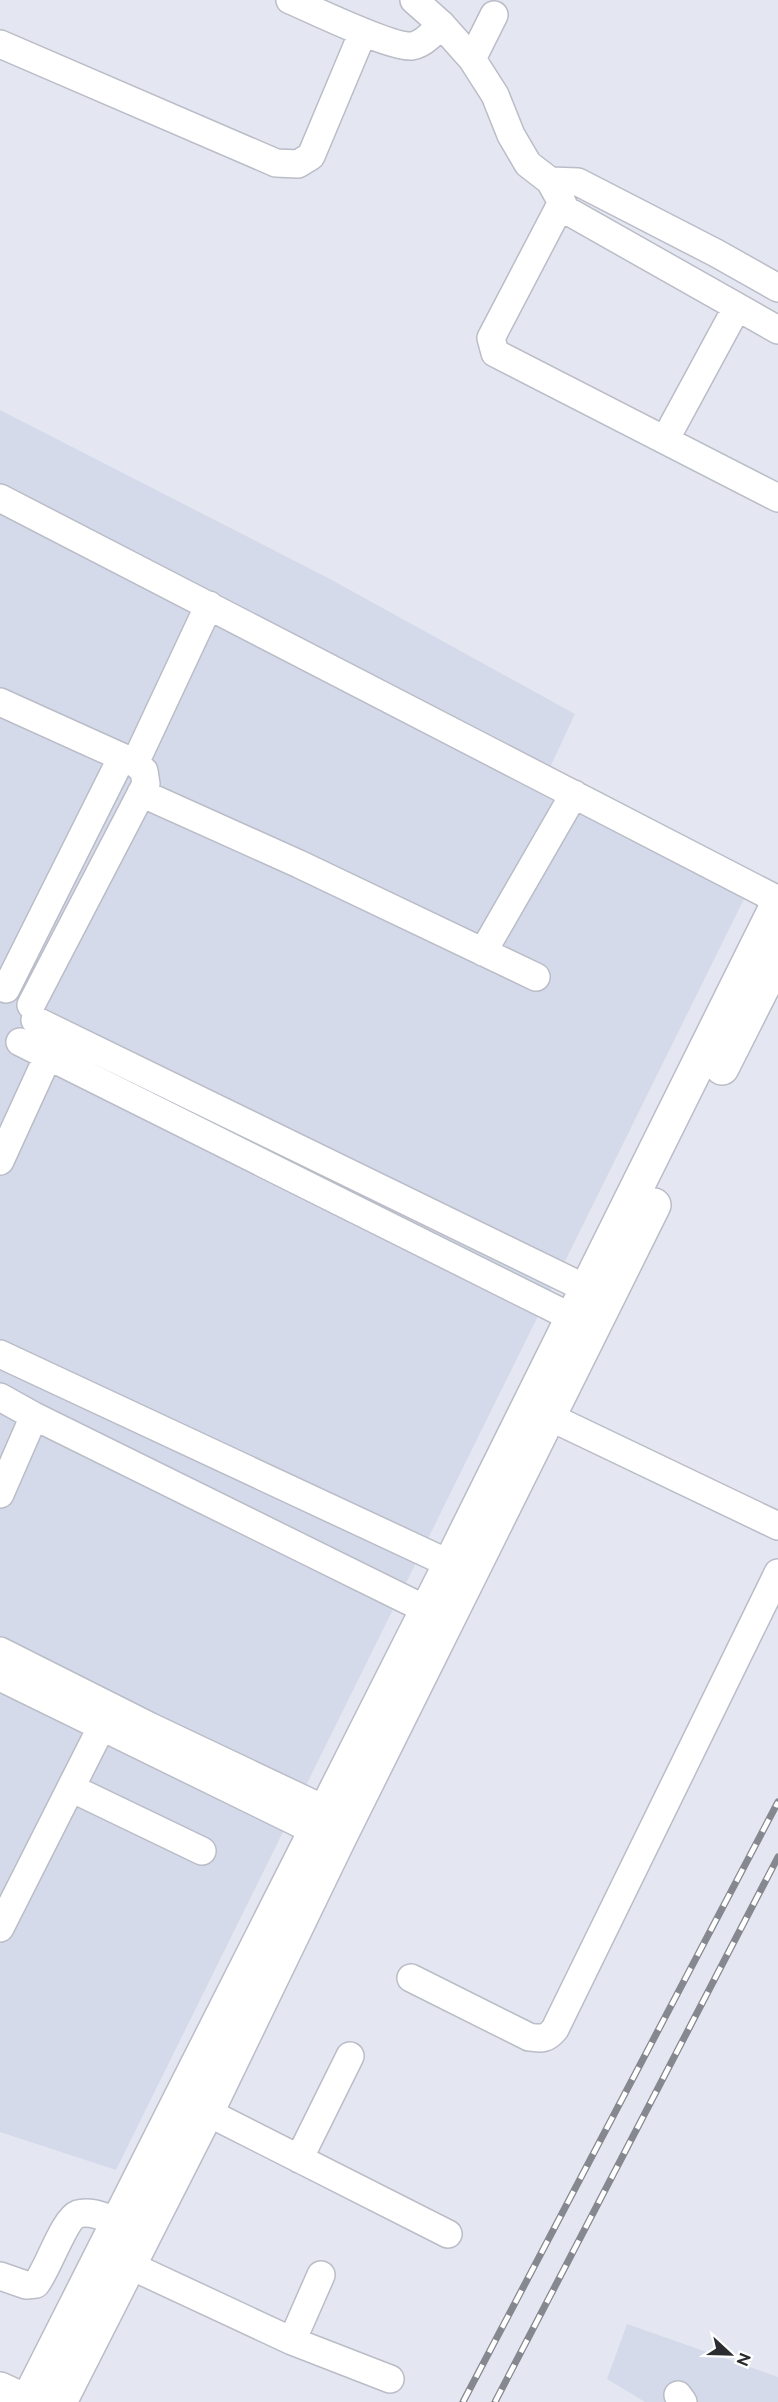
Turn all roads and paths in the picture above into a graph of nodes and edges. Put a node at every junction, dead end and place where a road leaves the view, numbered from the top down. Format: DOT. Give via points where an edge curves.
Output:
graph roads {
  1 [pos="290,0"];
  2 [pos="414,0"];
  3 [pos="494,15"];
  4 [pos="441,24"];
  5 [pos="363,32"];
  6 [pos="0,44"];
  7 [pos="472,59"];
  8 [pos="556,192"];
  9 [pos="778,288"];
  10 [pos="737,307"];
  11 [pos="778,330"];
  12 [pos="665,440"];
  13 [pos="0,498"];
  14 [pos="778,498"];
  15 [pos="209,605"];
  16 [pos="0,702"];
  17 [pos="136,774"];
  18 [pos="574,794"];
  19 [pos="778,902"];
  20 [pos="483,952"];
  21 [pos="778,957"];
  22 [pos="536,977"];
  23 [pos="3,989"];
  24 [pos="21,1028"];
  25 [pos="48,1056"];
  26 [pos="0,1161"];
  27 [pos="590,1308"];
  28 [pos="0,1354"];
  29 [pos="0,1397"];
  30 [pos="34,1416"];
  31 [pos="550,1417"];
  32 [pos="0,1494"];
  33 [pos="778,1526"];
  34 [pos="450,1564"];
  35 [pos="778,1573"];
  36 [pos="427,1610"];
  37 [pos="0,1651"];
  38 [pos="0,1677"];
  39 [pos="101,1728"];
  40 [pos="70,1788"];
  41 [pos="322,1833"];
  42 [pos="202,1851"];
  43 [pos="0,1928"];
  44 [pos="411,1978"];
  45 [pos="350,2056"];
  46 [pos="207,2112"];
  47 [pos="299,2158"];
  48 [pos="119,2222"];
  49 [pos="448,2234"];
  50 [pos="129,2265"];
  51 [pos="321,2275"];
  52 [pos="0,2276"];
  53 [pos="291,2341"];
  54 [pos="390,2379"];
  55 [pos="0,2389"];
  56 [pos="28,2402"];
  57 [pos="60,2402"];
  1 -- 5 [label="street"];
  2 -- 4 [label="street"];
  3 -- 7 [label="street"];
  4 -- 5 [label="street" via="427,39 413,46"];
  4 -- 7 [label="street"];
  5 -- 6 [label="street" via="311,156 298,164 276,163"];
  7 -- 8 [label="street" via="495,95 528,164"];
  8 -- 9 [label="street" via="579,182"];
  8 -- 10 [label="street" via="566,210"];
  8 -- 12 [label="street" via="491,338 492,347 495,353"];
  10 -- 11 [label="street"];
  10 -- 12 [label="street"];
  12 -- 14 [label="street"];
  13 -- 15 [label="street"];
  15 -- 17 [label="street"];
  15 -- 18 [label="street"];
  16 -- 17 [label="street"];
  17 -- 20 [label="street" via="299,864"];
  17 -- 23 [label="street"];
  17 -- 24 [label="street"];
  18 -- 19 [label="street"];
  18 -- 20 [label="street"];
  19 -- 27 [label="main road"];
  20 -- 22 [label="street"];
  21 -- 27 [label="main road"];
  23 -- 24 [label="street" via="24,995"];
  24 -- 25 [label="street"];
  24 -- 27 [label="street"];
  25 -- 26 [label="street"];
  25 -- 27 [label="street"];
  27 -- 31 [label="main road"];
  27 -- 34 [label="main road"];
  28 -- 34 [label="street"];
  29 -- 30 [label="street"];
  30 -- 32 [label="street"];
  30 -- 36 [label="street"];
  31 -- 33 [label="street"];
  31 -- 41 [label="main road"];
  34 -- 36 [label="main road"];
  35 -- 44 [label="street" via="549,2036 529,2037"];
  36 -- 41 [label="main road"];
  37 -- 41 [label="street" via="151,1727"];
  38 -- 39 [label="street"];
  39 -- 40 [label="street"];
  39 -- 41 [label="street"];
  40 -- 42 [label="street"];
  40 -- 43 [label="street"];
  41 -- 46 [label="main road"];
  41 -- 48 [label="main road"];
  45 -- 47 [label="street"];
  46 -- 47 [label="street"];
  46 -- 50 [label="main road"];
  47 -- 49 [label="street"];
  48 -- 52 [label="street" via="79,2214 68,2220 45,2273 36,2284 26,2285"];
  48 -- 56 [label="main road"];
  50 -- 53 [label="street"];
  50 -- 57 [label="main road"];
  51 -- 53 [label="street"];
  53 -- 54 [label="street"];
  55 -- 56 [label="main road"];
}
